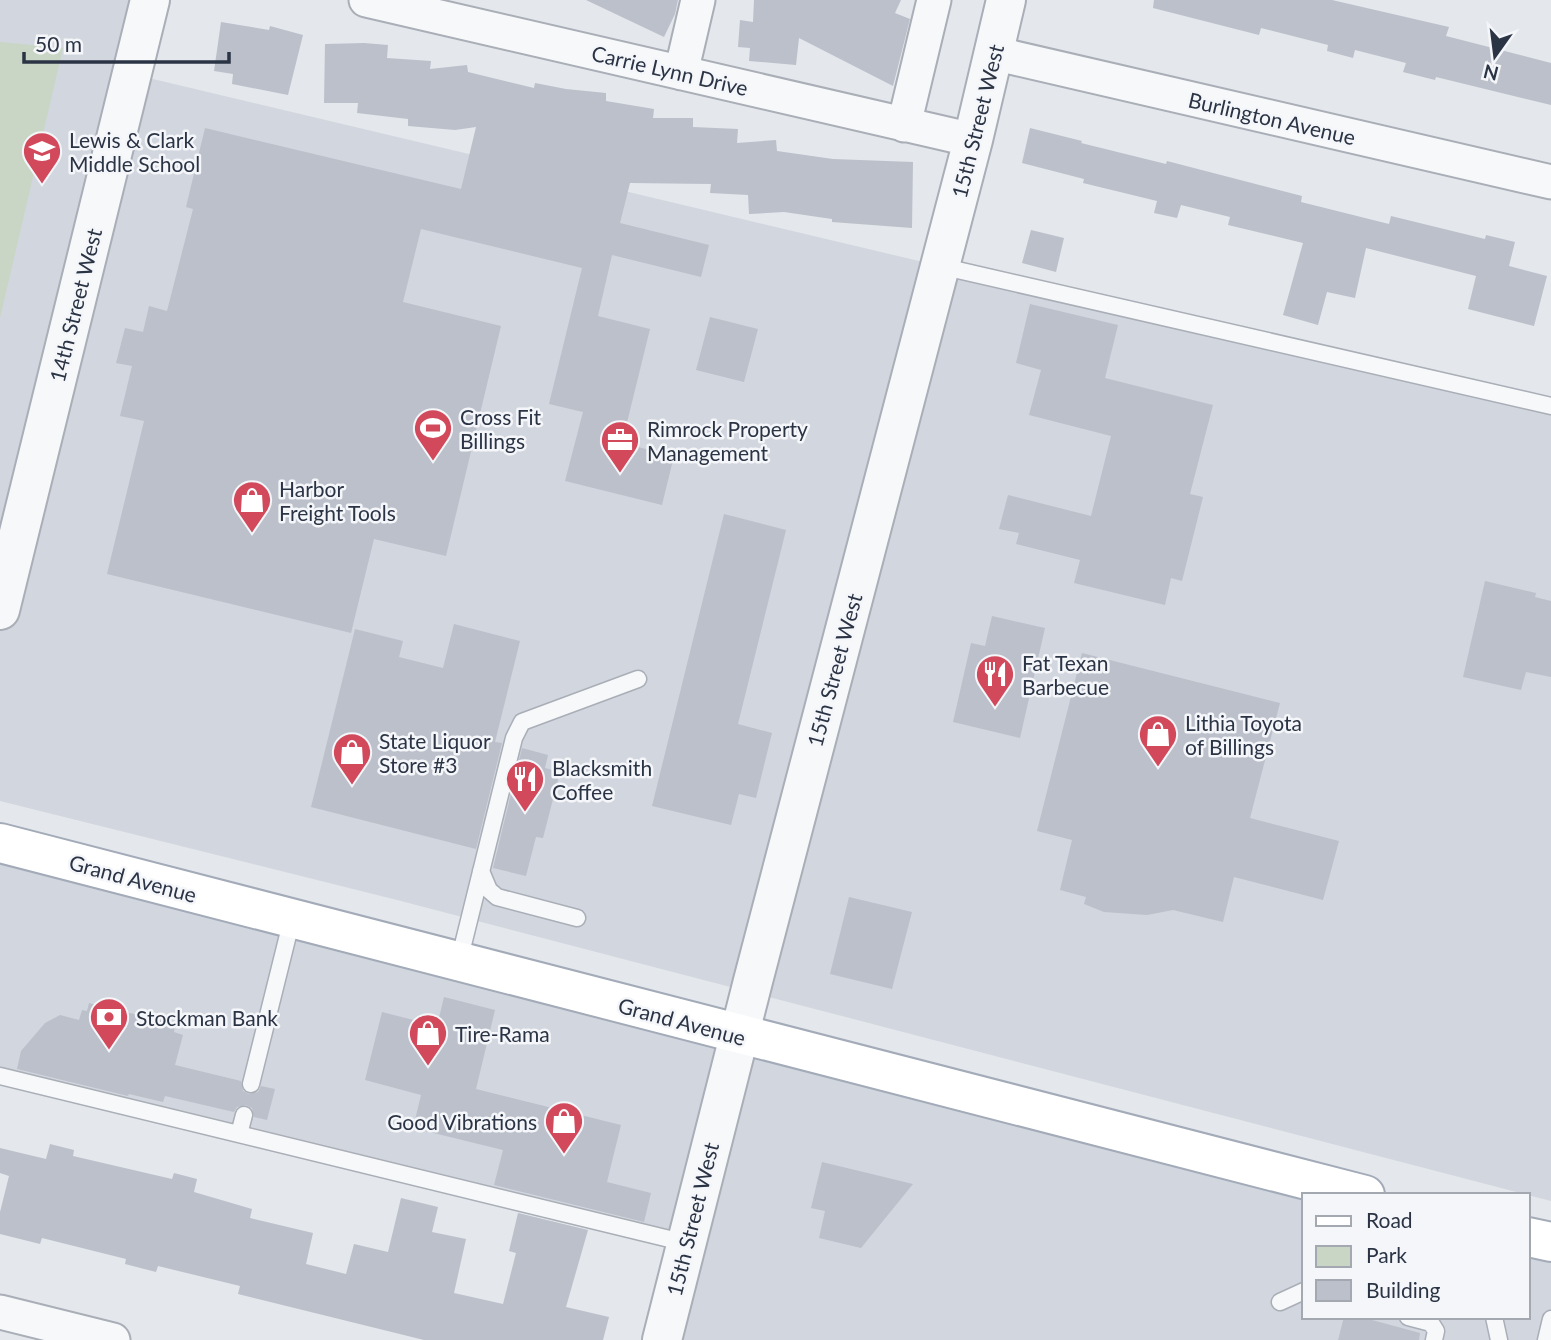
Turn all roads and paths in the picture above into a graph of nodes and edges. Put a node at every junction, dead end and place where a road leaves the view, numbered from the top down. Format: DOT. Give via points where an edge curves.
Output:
graph roads {
  1 [pos="150,0"];
  2 [pos="366,0"];
  3 [pos="698,0"];
  4 [pos="934,0"];
  5 [pos="1006,0"];
  6 [pos="447,9"];
  7 [pos="993,53"];
  8 [pos="681,73"];
  9 [pos="904,125"];
  10 [pos="973,141"];
  11 [pos="1551,182"];
  12 [pos="940,266"];
  13 [pos="1551,406"];
  14 [pos="0,610"];
  15 [pos="638,679"];
  16 [pos="0,843"];
  17 [pos="481,871"];
  18 [pos="578,918"];
  19 [pos="292,919"];
  20 [pos="459,963"];
  21 [pos="739,1035"];
  22 [pos="0,1076"];
  23 [pos="251,1084"];
  24 [pos="244,1115"];
  25 [pos="239,1134"];
  26 [pos="1357,1193"];
  27 [pos="1530,1237"];
  28 [pos="1551,1242"];
  29 [pos="686,1243"];
  30 [pos="1302,1292"];
  31 [pos="1280,1302"];
  32 [pos="0,1312"];
  33 [pos="1416,1319"];
  34 [pos="1494,1319"];
  35 [pos="1551,1319"];
  36 [pos="113,1340"];
  37 [pos="662,1340"];
  38 [pos="1434,1340"];
  39 [pos="1499,1340"];
  40 [pos="1546,1340"];
  1 -- 14 [label="street, 14th Street West"];
  2 -- 6 [label="street, Carrie Lynn Drive"];
  3 -- 8 [label="street"];
  4 -- 9 [label="street"];
  5 -- 7 [label="street, 15th Street West"];
  6 -- 8 [label="street, Carrie Lynn Drive"];
  7 -- 10 [label="street, 15th Street West"];
  7 -- 11 [label="street, Burlington Avenue"];
  8 -- 9 [label="street, Carrie Lynn Drive"];
  9 -- 10 [label="street, Carrie Lynn Drive"];
  10 -- 12 [label="street, 15th Street West"];
  12 -- 13 [label="lane"];
  12 -- 21 [label="street, 15th Street West"];
  15 -- 17 [label="lane" via="522,722 513,738"];
  16 -- 19 [label="main road, Grand Avenue"];
  17 -- 18 [label="lane" via="497,897"];
  17 -- 20 [label="lane"];
  19 -- 20 [label="main road, Grand Avenue"];
  19 -- 23 [label="lane"];
  20 -- 21 [label="main road, Grand Avenue"];
  21 -- 26 [label="main road, Grand Avenue"];
  21 -- 29 [label="street, 15th Street West"];
  22 -- 25 [label="lane"];
  24 -- 25 [label="lane"];
  25 -- 29 [label="lane"];
  27 -- 28 [label="main road"];
  29 -- 37 [label="street, 15th Street West"];
  30 -- 31 [label="lane"];
  32 -- 36 [label="street"];
  33 -- 38 [label="lane" via="1431,1323 1436,1331"];
  34 -- 39 [label="lane"];
  35 -- 40 [label="lane"];
}
